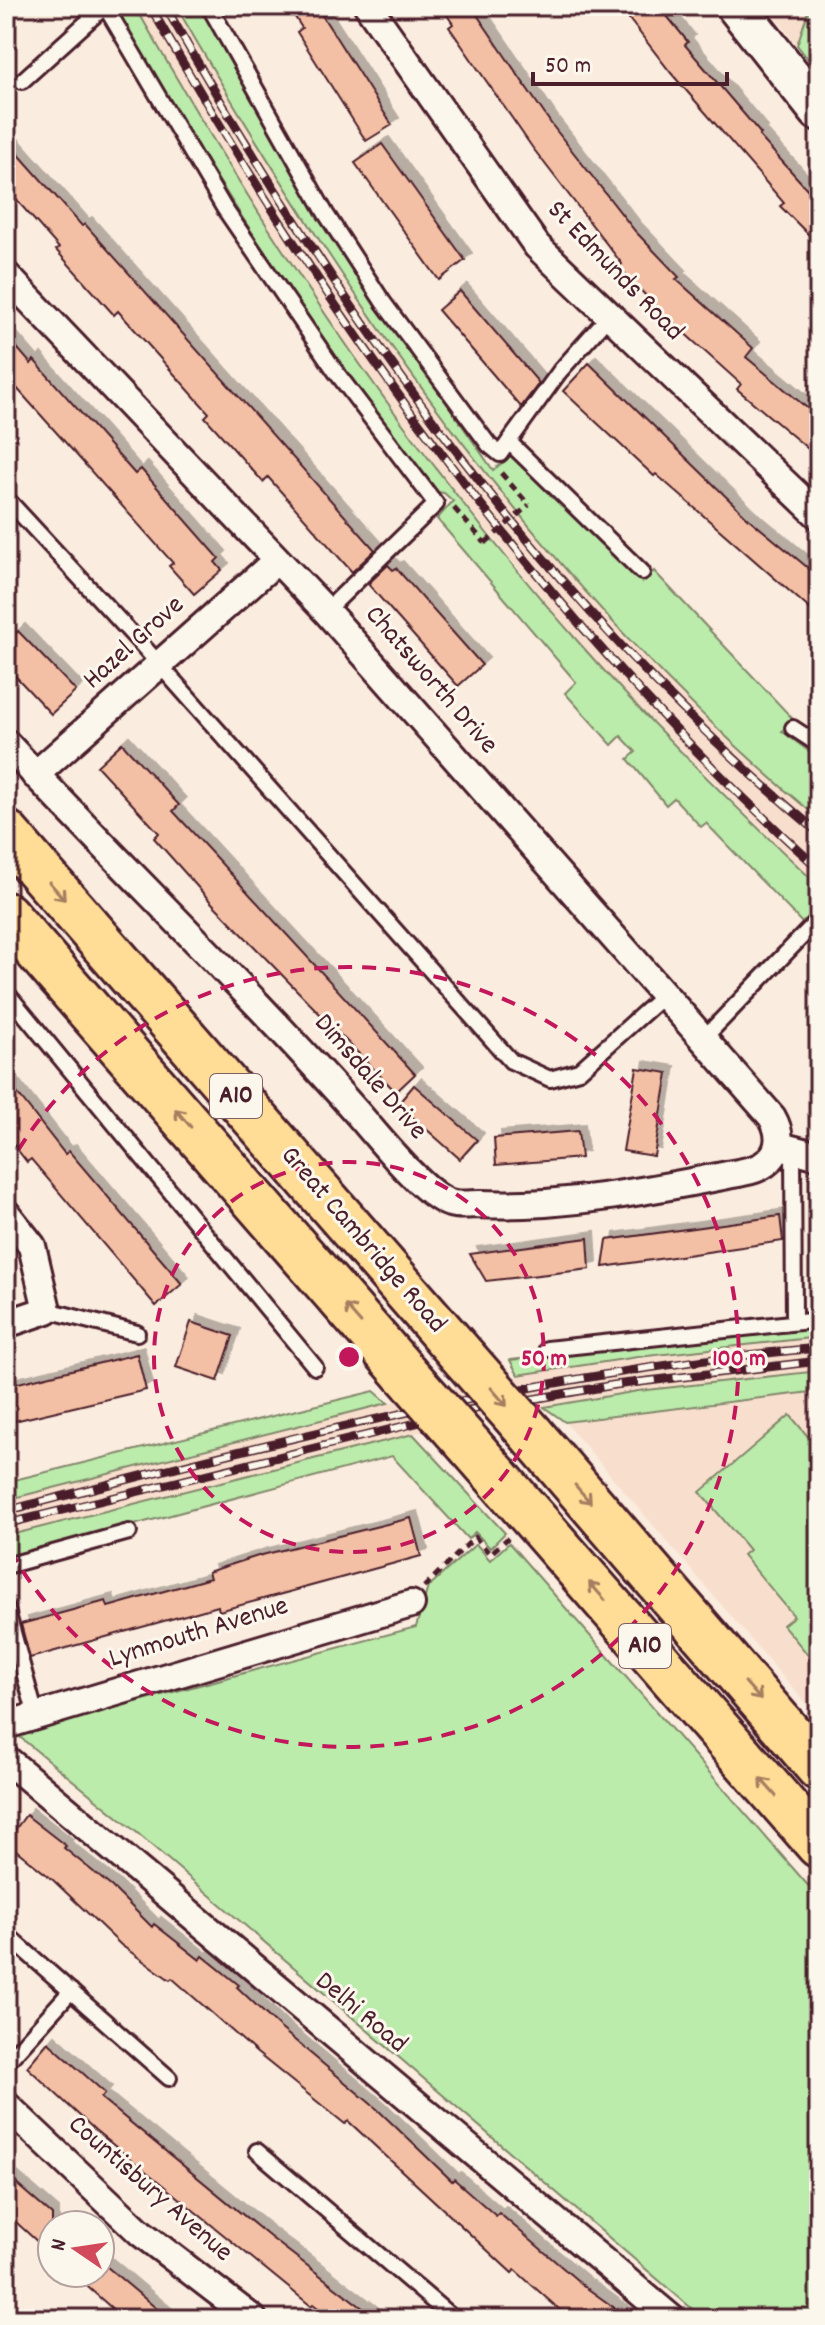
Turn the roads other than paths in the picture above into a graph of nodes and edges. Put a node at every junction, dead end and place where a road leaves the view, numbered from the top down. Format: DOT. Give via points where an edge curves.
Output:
graph roads {
  1 [pos="105,6"];
  2 [pos="209,6"];
  3 [pos="368,6"];
  4 [pos="736,6"];
  5 [pos="22,81"];
  6 [pos="819,111"];
  7 [pos="6,275"];
  8 [pos="608,317"];
  9 [pos="509,442"];
  10 [pos="6,498"];
  11 [pos="819,516"];
  12 [pos="276,561"];
  13 [pos="642,572"];
  14 [pos="326,611"];
  15 [pos="159,665"];
  16 [pos="793,728"];
  17 [pos="6,743"];
  18 [pos="819,745"];
  19 [pos="35,775"];
  20 [pos="6,833"];
  21 [pos="6,915"];
  22 [pos="819,922"];
  23 [pos="6,992"];
  24 [pos="664,995"];
  25 [pos="703,1039"];
  26 [pos="786,1148"];
  27 [pos="819,1156"];
  28 [pos="6,1213"];
  29 [pos="47,1310"];
  30 [pos="819,1320"];
  31 [pos="794,1321"];
  32 [pos="6,1324"];
  33 [pos="137,1333"];
  34 [pos="547,1349"];
  35 [pos="315,1367"];
  36 [pos="129,1532"];
  37 [pos="6,1566"];
  38 [pos="411,1604"];
  39 [pos="6,1607"];
  40 [pos="36,1716"];
  41 [pos="6,1725"];
  42 [pos="6,1759"];
  43 [pos="819,1768"];
  44 [pos="819,1845"];
  45 [pos="6,1934"];
  46 [pos="71,1991"];
  47 [pos="6,2063"];
  48 [pos="169,2078"];
  49 [pos="6,2105"];
  50 [pos="257,2151"];
  51 [pos="437,2314"];
  52 [pos="253,2319"];
  53 [pos="454,2319"];
  54 [pos="672,2319"];
  1 -- 5 [label="lane"];
  1 -- 14 [label="lane" via="224,208 336,372 436,504"];
  2 -- 9 [label="lane" via="326,214 383,302 489,445 500,454"];
  3 -- 8 [label="street, St Edmunds Road" via="537,246"];
  4 -- 6 [label="street"];
  7 -- 12 [label="street, Chatsworth Drive"];
  8 -- 9 [label="lane" via="560,371"];
  8 -- 11 [label="street, St Edmunds Road"];
  9 -- 13 [label="lane"];
  10 -- 15 [label="lane"];
  12 -- 14 [label="street, Chatsworth Drive"];
  12 -- 15 [label="street, Hazel Grove"];
  14 -- 24 [label="street, Chatsworth Drive"];
  15 -- 19 [label="street, Hazel Grove"];
  15 -- 24 [label="lane" via="511,1061 550,1079 579,1071"];
  16 -- 18 [label="lane"];
  17 -- 19 [label="street, Dimsdale Drive"];
  19 -- 26 [label="street, Dimsdale Drive" via="274,1018 408,1170 449,1203 522,1206 708,1179 756,1170"];
  20 -- 43 [label="highway, Great Cambridge Road / A10, one-way, bridge"];
  44 -- 21 [label="highway, Great Cambridge Road / A10, one-way, bridge"];
  22 -- 25 [label="lane"];
  23 -- 35 [label="lane"];
  24 -- 25 [label="street, Chatsworth Drive"];
  25 -- 26 [label="street, Chatsworth Drive" via="772,1117"];
  26 -- 27 [label="street"];
  26 -- 31 [label="lane"];
  28 -- 29 [label="street" via="32,1246"];
  29 -- 32 [label="street"];
  29 -- 33 [label="lane"];
  30 -- 31 [label="lane"];
  31 -- 34 [label="lane"];
  36 -- 37 [label="lane"];
  38 -- 40 [label="street, Lynmouth Avenue"];
  39 -- 40 [label="lane"];
  40 -- 41 [label="street, Lynmouth Avenue"];
  42 -- 54 [label="street, Delhi Road"];
  45 -- 46 [label="lane"];
  46 -- 47 [label="lane"];
  46 -- 48 [label="lane"];
  49 -- 52 [label="street, Countisbury Avenue" via="141,2233"];
  50 -- 51 [label="lane"];
  51 -- 53 [label="lane"];
}
